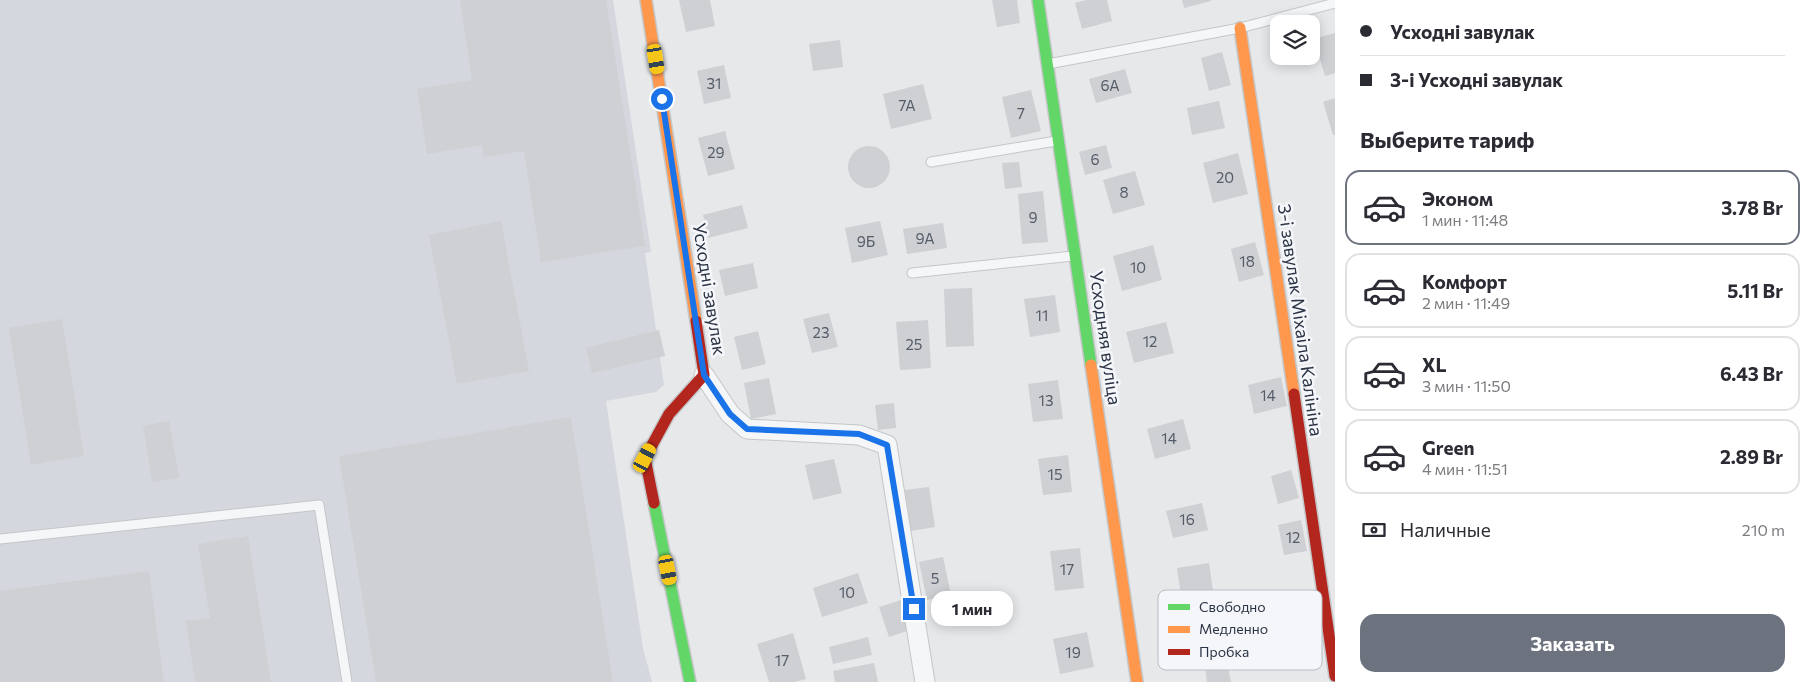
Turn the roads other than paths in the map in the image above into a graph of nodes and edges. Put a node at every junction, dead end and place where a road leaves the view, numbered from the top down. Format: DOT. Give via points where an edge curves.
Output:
graph roads {
  1 [pos="646,0"];
  2 [pos="1038,0"];
  3 [pos="1335,3"];
  4 [pos="1240,28"];
  5 [pos="1048,64"];
  6 [pos="1059,140"];
  7 [pos="931,162"];
  8 [pos="1076,256"];
  9 [pos="912,273"];
  10 [pos="704,375"];
  11 [pos="0,539"];
  12 [pos="1335,676"];
  13 [pos="347,682"];
  14 [pos="690,682"];
  15 [pos="926,682"];
  16 [pos="1136,682"];
  1 -- 10 [label="street, Усходні завулак"];
  2 -- 5 [label="street, Усходняя вуліца"];
  3 -- 4 [label="lane"];
  4 -- 5 [label="lane"];
  4 -- 12 [label="street, 3-і завулак Міхаіла Калініна"];
  5 -- 6 [label="street, Усходняя вуліца"];
  6 -- 7 [label="lane"];
  6 -- 8 [label="street, Усходняя вуліца"];
  8 -- 9 [label="lane"];
  8 -- 16 [label="street, Усходняя вуліца"];
  10 -- 14 [label="street, Усходні завулак" via="669,414 645,458"];
  10 -- 15 [label="street" via="730,414 747,429 859,434 887,445"];
  11 -- 13 [label="lane" via="319,505"];
}
